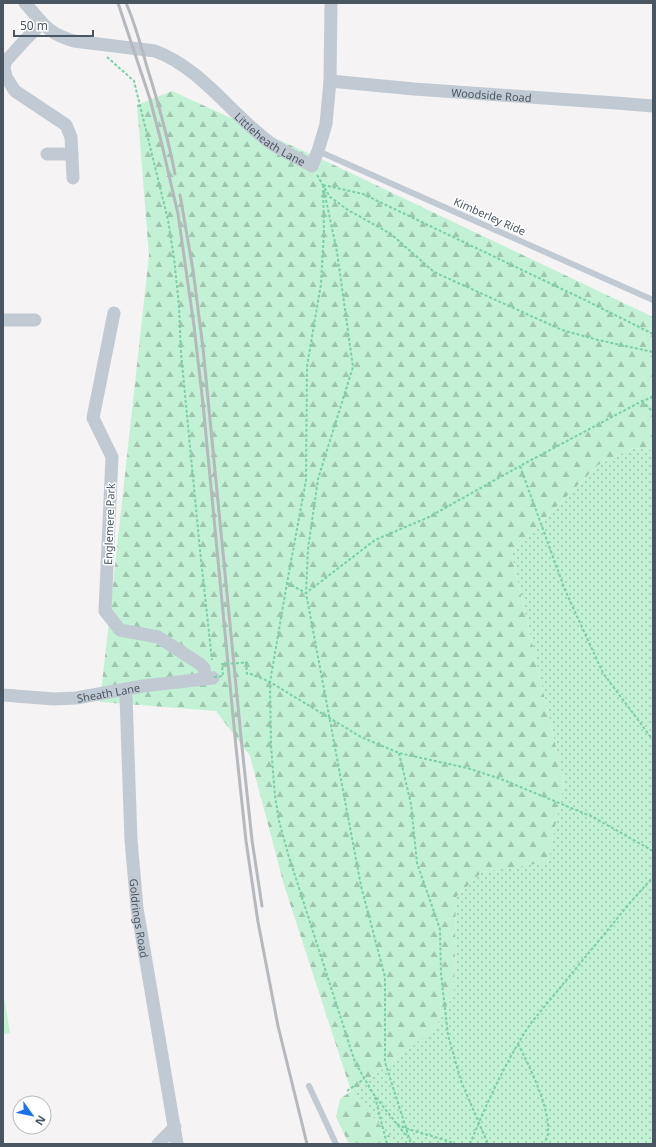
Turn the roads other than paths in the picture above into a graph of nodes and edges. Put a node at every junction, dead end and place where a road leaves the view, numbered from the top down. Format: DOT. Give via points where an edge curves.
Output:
graph roads {
  1 [pos="25,3"];
  2 [pos="331,3"];
  3 [pos="41,24"];
  4 [pos="330,81"];
  5 [pos="653,106"];
  6 [pos="318,151"];
  7 [pos="47,154"];
  8 [pos="72,154"];
  9 [pos="72,178"];
  10 [pos="653,300"];
  11 [pos="114,313"];
  12 [pos="3,320"];
  13 [pos="35,320"];
  14 [pos="211,677"];
  15 [pos="124,690"];
  16 [pos="3,695"];
  17 [pos="309,1086"];
  18 [pos="175,1127"];
  19 [pos="158,1144"];
  20 [pos="177,1144"];
  21 [pos="336,1144"];
  1 -- 3 [label="street"];
  2 -- 4 [label="street, Littleheath Lane"];
  3 -- 6 [label="street, Littleheath Lane" via="54,33 74,41 155,51 167,56 181,64 269,142 312,166"];
  3 -- 8 [label="street" via="6,60 5,72 15,91 66,125 71,137"];
  4 -- 5 [label="street, Woodside Road"];
  4 -- 6 [label="street, Littleheath Lane" via="326,124"];
  6 -- 10 [label="lane, Kimberley Ride"];
  7 -- 8 [label="street"];
  8 -- 9 [label="street"];
  11 -- 14 [label="street, Englemere Park" via="93,418 112,457 105,611 120,630 158,637 200,664"];
  12 -- 13 [label="street"];
  14 -- 15 [label="street, Sheath Lane"];
  15 -- 16 [label="street, Sheath Lane" via="54,699"];
  15 -- 18 [label="street, Goldrings Road" via="137,908"];
  17 -- 21 [label="lane"];
  18 -- 19 [label="street"];
  18 -- 20 [label="street, Goldrings Road"];
}
